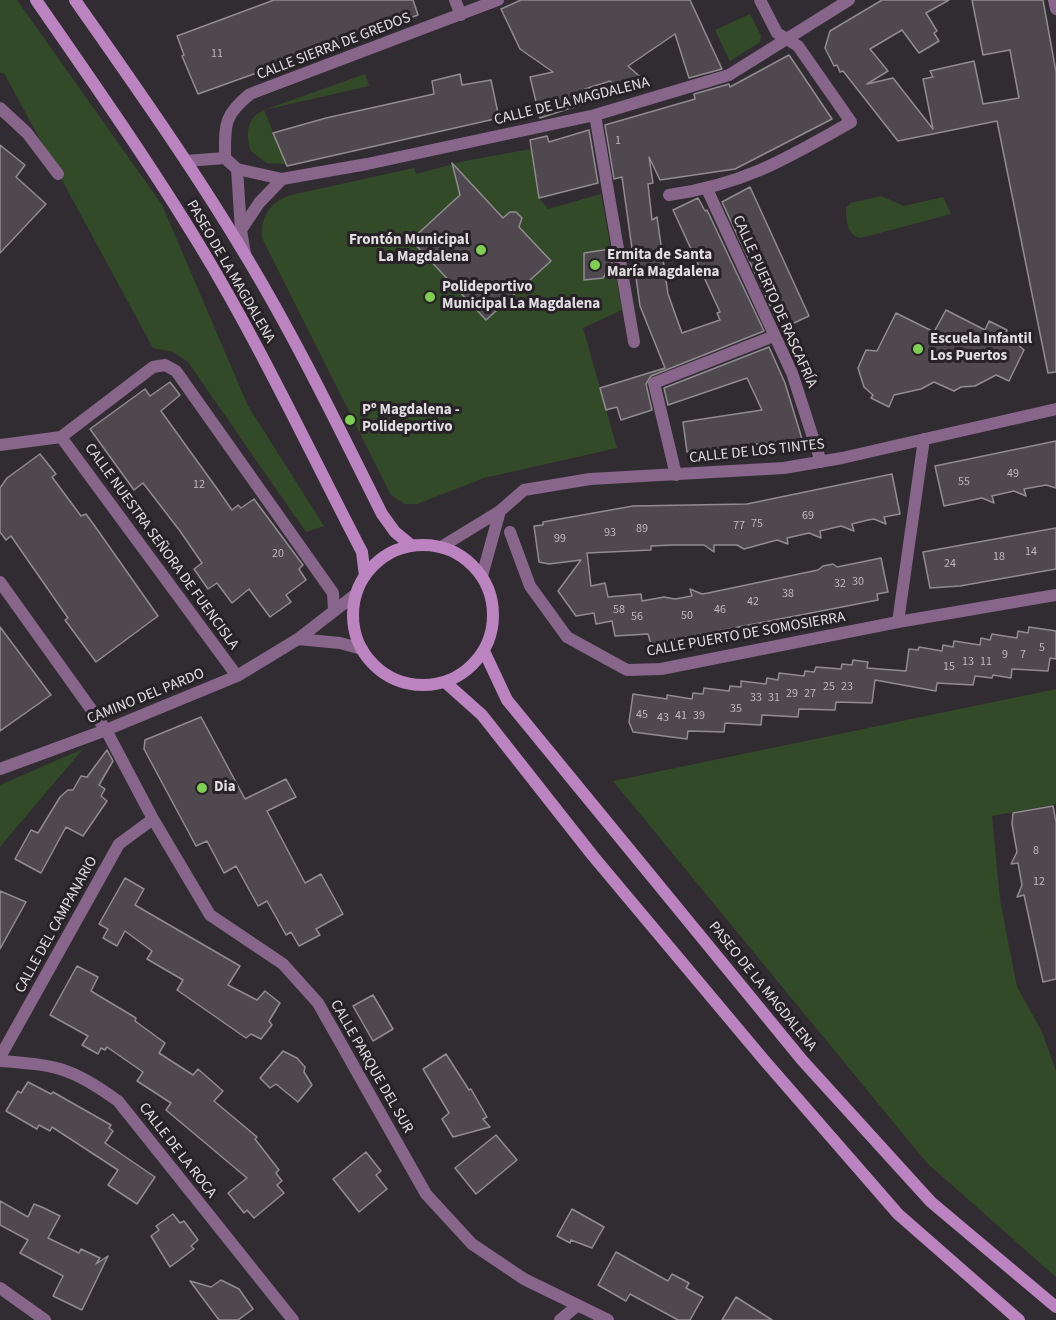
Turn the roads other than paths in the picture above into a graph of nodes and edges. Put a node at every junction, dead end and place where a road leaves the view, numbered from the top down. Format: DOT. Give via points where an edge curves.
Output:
graph roads {
  1 [pos="36,0"];
  2 [pos="75,0"];
  3 [pos="455,0"];
  4 [pos="498,0"];
  5 [pos="760,0"];
  6 [pos="849,0"];
  7 [pos="1054,0"];
  8 [pos="1056,9"];
  9 [pos="461,15"];
  10 [pos="786,39"];
  11 [pos="0,108"];
  12 [pos="595,115"];
  13 [pos="225,158"];
  14 [pos="186,161"];
  15 [pos="237,169"];
  16 [pos="58,174"];
  17 [pos="282,179"];
  18 [pos="707,189"];
  19 [pos="669,195"];
  20 [pos="241,230"];
  21 [pos="245,254"];
  22 [pos="774,336"];
  23 [pos="634,342"];
  24 [pos="1056,409"];
  25 [pos="61,437"];
  26 [pos="924,439"];
  27 [pos="0,445"];
  28 [pos="821,462"];
  29 [pos="676,475"];
  30 [pos="500,511"];
  31 [pos="510,532"];
  32 [pos="412,546"];
  33 [pos="441,547"];
  34 [pos="365,576"];
  35 [pos="482,576"];
  36 [pos="0,582"];
  37 [pos="356,594"];
  38 [pos="1056,595"];
  39 [pos="334,610"];
  40 [pos="897,622"];
  41 [pos="298,639"];
  42 [pos="362,649"];
  43 [pos="484,651"];
  44 [pos="237,676"];
  45 [pos="445,682"];
  46 [pos="106,730"];
  47 [pos="0,769"];
  48 [pos="153,819"];
  49 [pos="0,1059"];
  50 [pos="0,1288"];
  51 [pos="578,1305"];
  52 [pos="1056,1307"];
  53 [pos="45,1320"];
  54 [pos="292,1320"];
  55 [pos="561,1320"];
  56 [pos="608,1320"];
  57 [pos="1019,1320"];
  1 -- 34 [label="main road, PASEO DE LA MAGDALENA" via="201,247 272,375 362,552"];
  2 -- 14 [label="main road, PASEO DE LA MAGDALENA"];
  3 -- 9 [label="street"];
  4 -- 9 [label="street, CALLE SIERRA DE GREDOS"];
  5 -- 10 [label="street" via="777,33"];
  6 -- 10 [label="street, CALLE DE LA MAGDALENA"];
  7 -- 8 [label="street"];
  9 -- 13 [label="street, CALLE SIERRA DE GREDOS" via="250,94 232,109 225,129"];
  10 -- 12 [label="street, CALLE DE LA MAGDALENA" via="729,75"];
  10 -- 18 [label="street" via="798,46 851,122 773,165"];
  11 -- 16 [label="street" via="27,133"];
  12 -- 17 [label="street, CALLE DE LA MAGDALENA"];
  12 -- 23 [label="street"];
  13 -- 14 [label="street"];
  13 -- 15 [label="street, CALLE DE LA MAGDALENA"];
  14 -- 21 [label="main road, PASEO DE LA MAGDALENA"];
  15 -- 17 [label="street, CALLE DE LA MAGDALENA"];
  15 -- 20 [label="street"];
  17 -- 20 [label="street"];
  18 -- 19 [label="street"];
  18 -- 22 [label="street, CALLE PUERTO DE RASCAFRÍA"];
  20 -- 21 [label="street"];
  21 -- 32 [label="main road, PASEO DE LA MAGDALENA" via="382,514"];
  22 -- 28 [label="street, CALLE PUERTO DE RASCAFRÍA" via="792,373"];
  22 -- 29 [label="street" via="654,383"];
  24 -- 26 [label="street, CALLE DE LOS TINTES"];
  25 -- 27 [label="street"];
  25 -- 39 [label="street" via="153,367 165,365 176,371 333,593"];
  25 -- 44 [label="street, CALLE NUESTRA SEÑORA DE FUENCISLA"];
  26 -- 28 [label="street, CALLE DE LOS TINTES"];
  26 -- 40 [label="street"];
  28 -- 29 [label="street, CALLE DE LOS TINTES"];
  29 -- 30 [label="street, CALLE DE LOS TINTES" via="590,479 524,490"];
  30 -- 33 [label="street, CALLE DE LOS TINTES"];
  30 -- 35 [label="street"];
  31 -- 40 [label="street, CALLE PUERTO DE SOMOSIERRA" via="530,586 567,637 627,670 661,669"];
  32 -- 33 [label="main road"];
  32 -- 34 [label="main road" via="385,556"];
  33 -- 35 [label="main road" via="457,553"];
  34 -- 37 [label="main road"];
  35 -- 43 [label="main road" via="494,613"];
  36 -- 46 [label="street, CALLE PARQUE DEL SUR"];
  37 -- 39 [label="street, CAMINO DEL PARDO"];
  37 -- 42 [label="main road" via="353,613"];
  38 -- 40 [label="street, CALLE PUERTO DE SOMOSIERRA"];
  39 -- 41 [label="street, CAMINO DEL PARDO"];
  41 -- 42 [label="street"];
  41 -- 44 [label="street, CAMINO DEL PARDO"];
  42 -- 45 [label="main road" via="377,668 398,680 421,685"];
  43 -- 45 [label="main road" via="467,669"];
  43 -- 52 [label="main road, PASEO DE LA MAGDALENA" via="507,700 802,1060 931,1202"];
  44 -- 46 [label="street, CAMINO DEL PARDO"];
  45 -- 57 [label="main road" via="482,715 608,873 898,1214"];
  46 -- 47 [label="street, CAMINO DEL PARDO"];
  46 -- 48 [label="street, CALLE PARQUE DEL SUR"];
  48 -- 49 [label="street, CALLE DEL CAMPANARIO" via="119,844"];
  48 -- 51 [label="street, CALLE PARQUE DEL SUR" via="210,915 283,964 318,1003 426,1194 472,1244 524,1279"];
  49 -- 54 [label="street, CALLE DE LA ROCA" via="52,1065 86,1078 118,1101"];
  50 -- 53 [label="street"];
  51 -- 55 [label="street"];
  51 -- 56 [label="street, CALLE PARQUE DEL SUR"];
}
